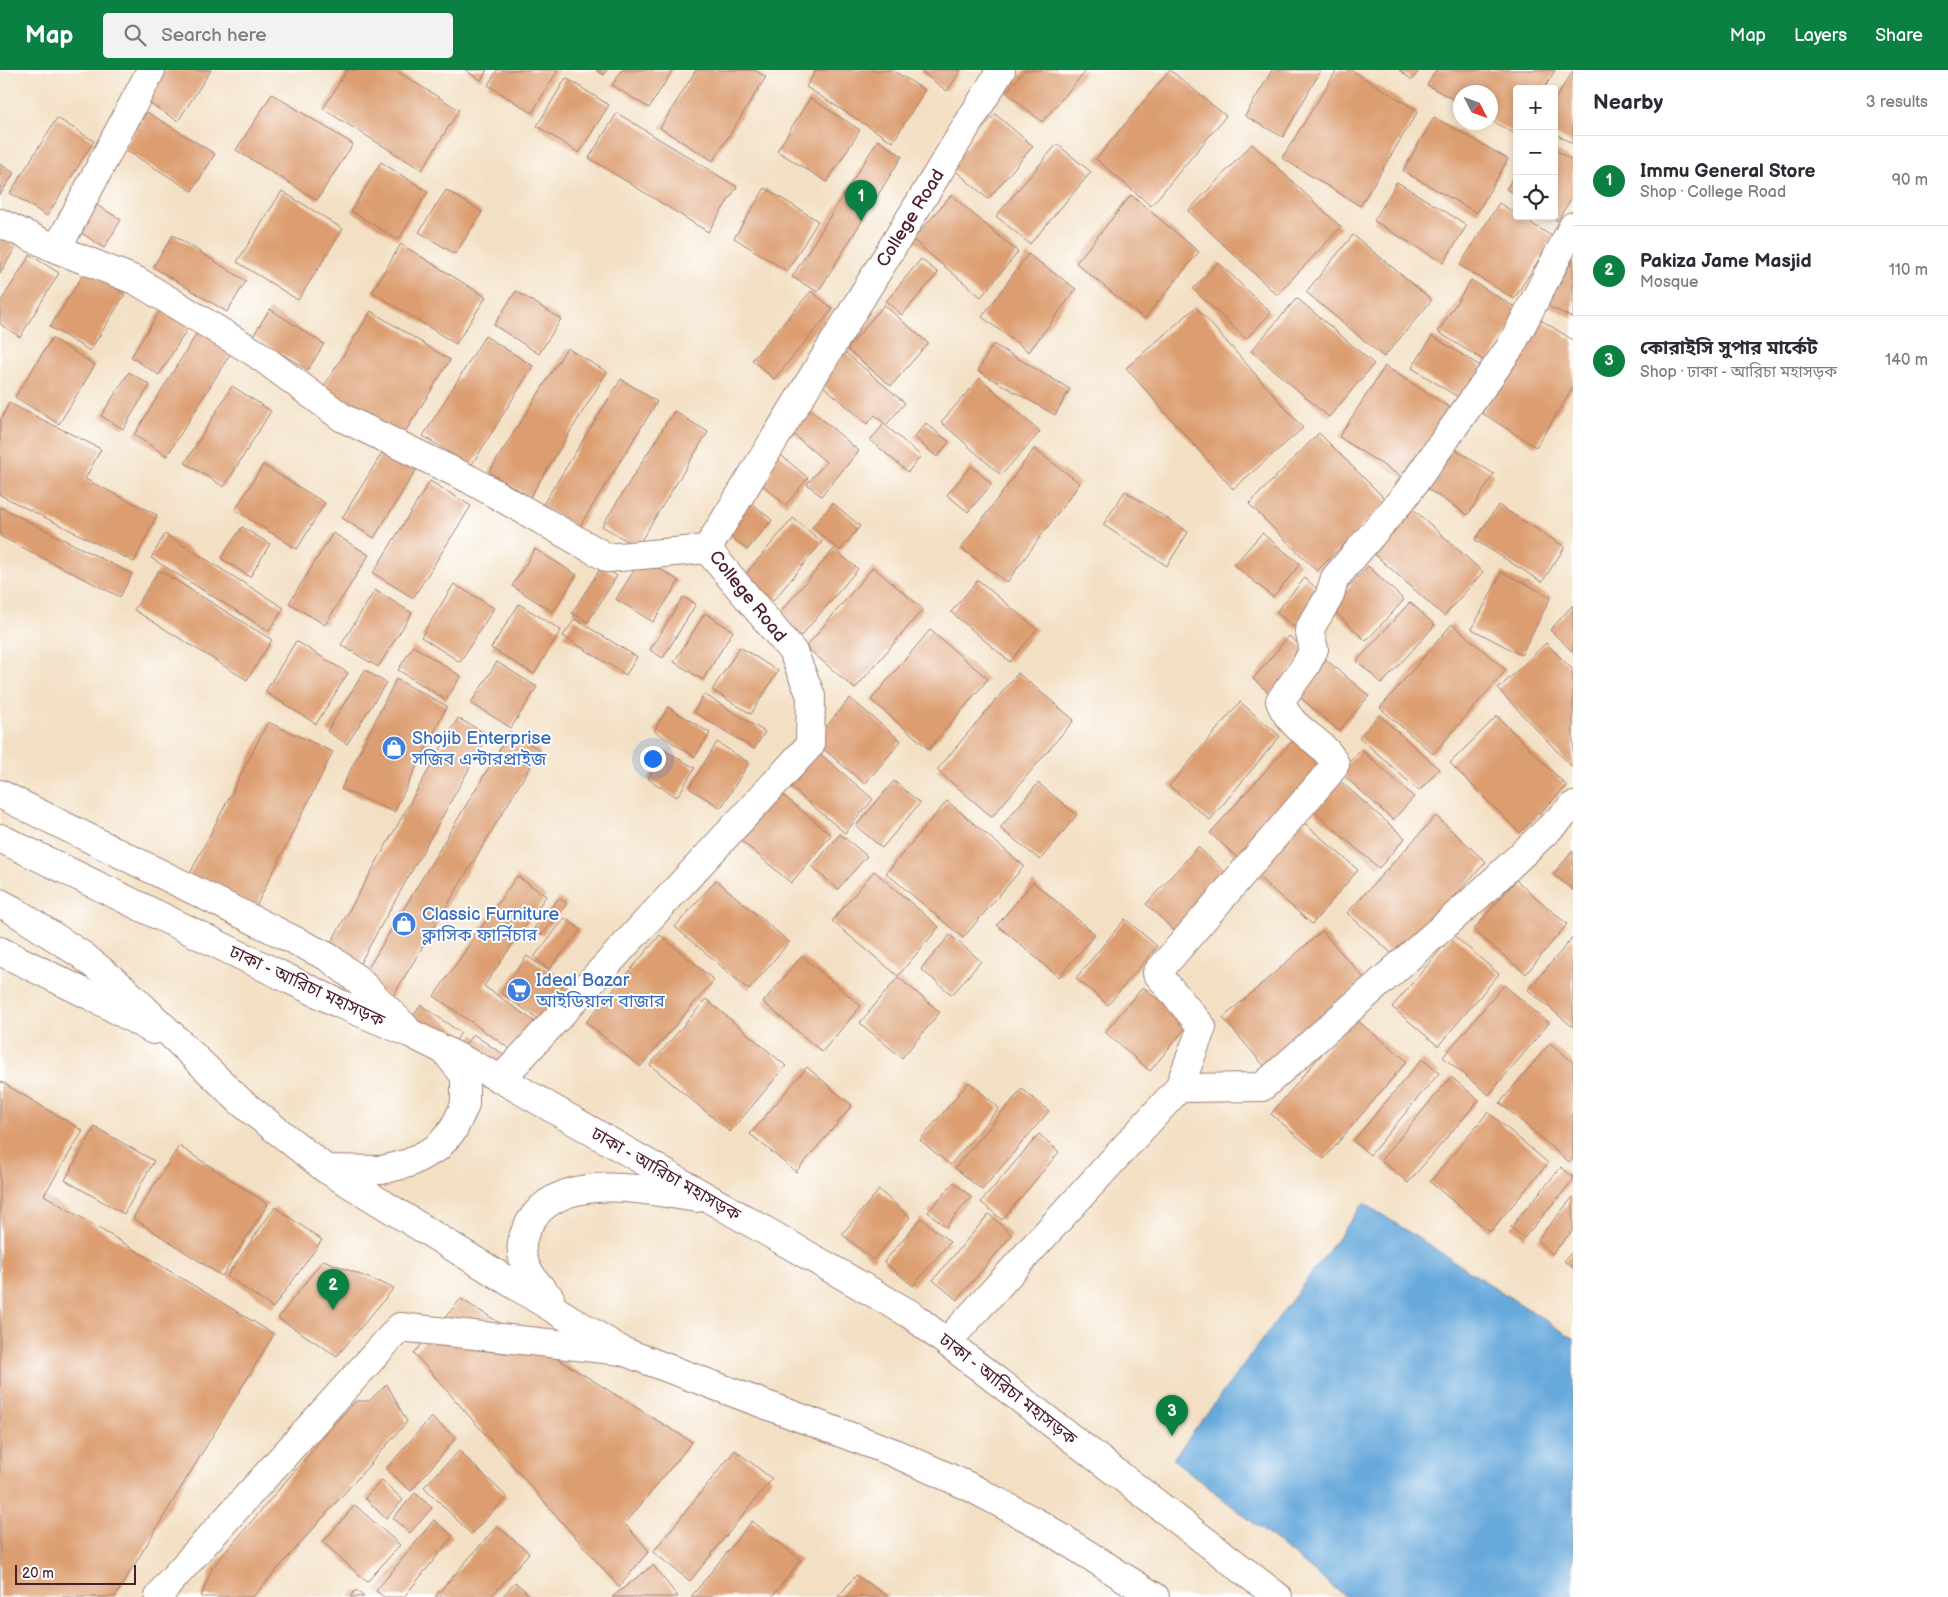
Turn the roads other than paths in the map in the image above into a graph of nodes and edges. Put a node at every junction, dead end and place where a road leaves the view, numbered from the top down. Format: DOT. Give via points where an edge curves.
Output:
graph roads {
  1 [pos="151,70"];
  2 [pos="1001,70"];
  3 [pos="0,223"];
  4 [pos="1573,226"];
  5 [pos="57,249"];
  6 [pos="707,549"];
  7 [pos="0,794"];
  8 [pos="1573,806"];
  9 [pos="0,838"];
  10 [pos="0,904"];
  11 [pos="0,951"];
  12 [pos="412,1034"];
  13 [pos="188,1049"];
  14 [pos="444,1050"];
  15 [pos="501,1079"];
  16 [pos="1179,1088"];
  17 [pos="326,1169"];
  18 [pos="712,1200"];
  19 [pos="570,1318"];
  20 [pos="947,1342"];
  21 [pos="622,1351"];
  22 [pos="159,1597"];
  23 [pos="1155,1597"];
  24 [pos="1278,1597"];
  1 -- 5 [label="main road"];
  2 -- 6 [label="main road, College Road"];
  3 -- 5 [label="main road"];
  4 -- 16 [label="main road" via="1511,346 1405,496 1335,578 1329,597 1309,630 1314,649 1280,701 1293,724 1330,755 1334,764 1157,973 1202,1027"];
  5 -- 6 [label="main road" via="137,280 257,354 343,418 469,479 608,558"];
  6 -- 15 [label="main road, College Road" via="793,652 812,696 810,745"];
  7 -- 12 [label="main road" via="328,958 358,979"];
  8 -- 16 [label="main road" via="1479,895 1262,1087"];
  9 -- 12 [label="main road, ঢাকা - আরিচা মহাসড়ক" via="340,1004"];
  10 -- 13 [label="main road" via="82,955"];
  11 -- 13 [label="main road"];
  12 -- 14 [label="main road, ঢাকা - আরিচা মহাসড়ক"];
  13 -- 17 [label="main road" via="241,1102"];
  14 -- 15 [label="main road, ঢাকা - আরিচা মহাসড়ক"];
  14 -- 17 [label="main road" via="465,1076 465,1105 454,1130 437,1148 409,1163 382,1170"];
  15 -- 18 [label="main road, ঢাকা - আরিচা মহাসড়ক"];
  16 -- 20 [label="main road"];
  17 -- 19 [label="main road"];
  18 -- 19 [label="main road" via="611,1187 576,1189 551,1200 530,1219 521,1243 522,1251 525,1267"];
  18 -- 20 [label="main road, ঢাকা - আরিচা মহাসড়ক" via="910,1314"];
  19 -- 21 [label="main road"];
  20 -- 24 [label="main road, ঢাকা - আরিচা মহাসড়ক"];
  21 -- 22 [label="main road" via="400,1327 167,1584"];
  21 -- 23 [label="main road" via="892,1452 960,1483 1041,1525"];
}
